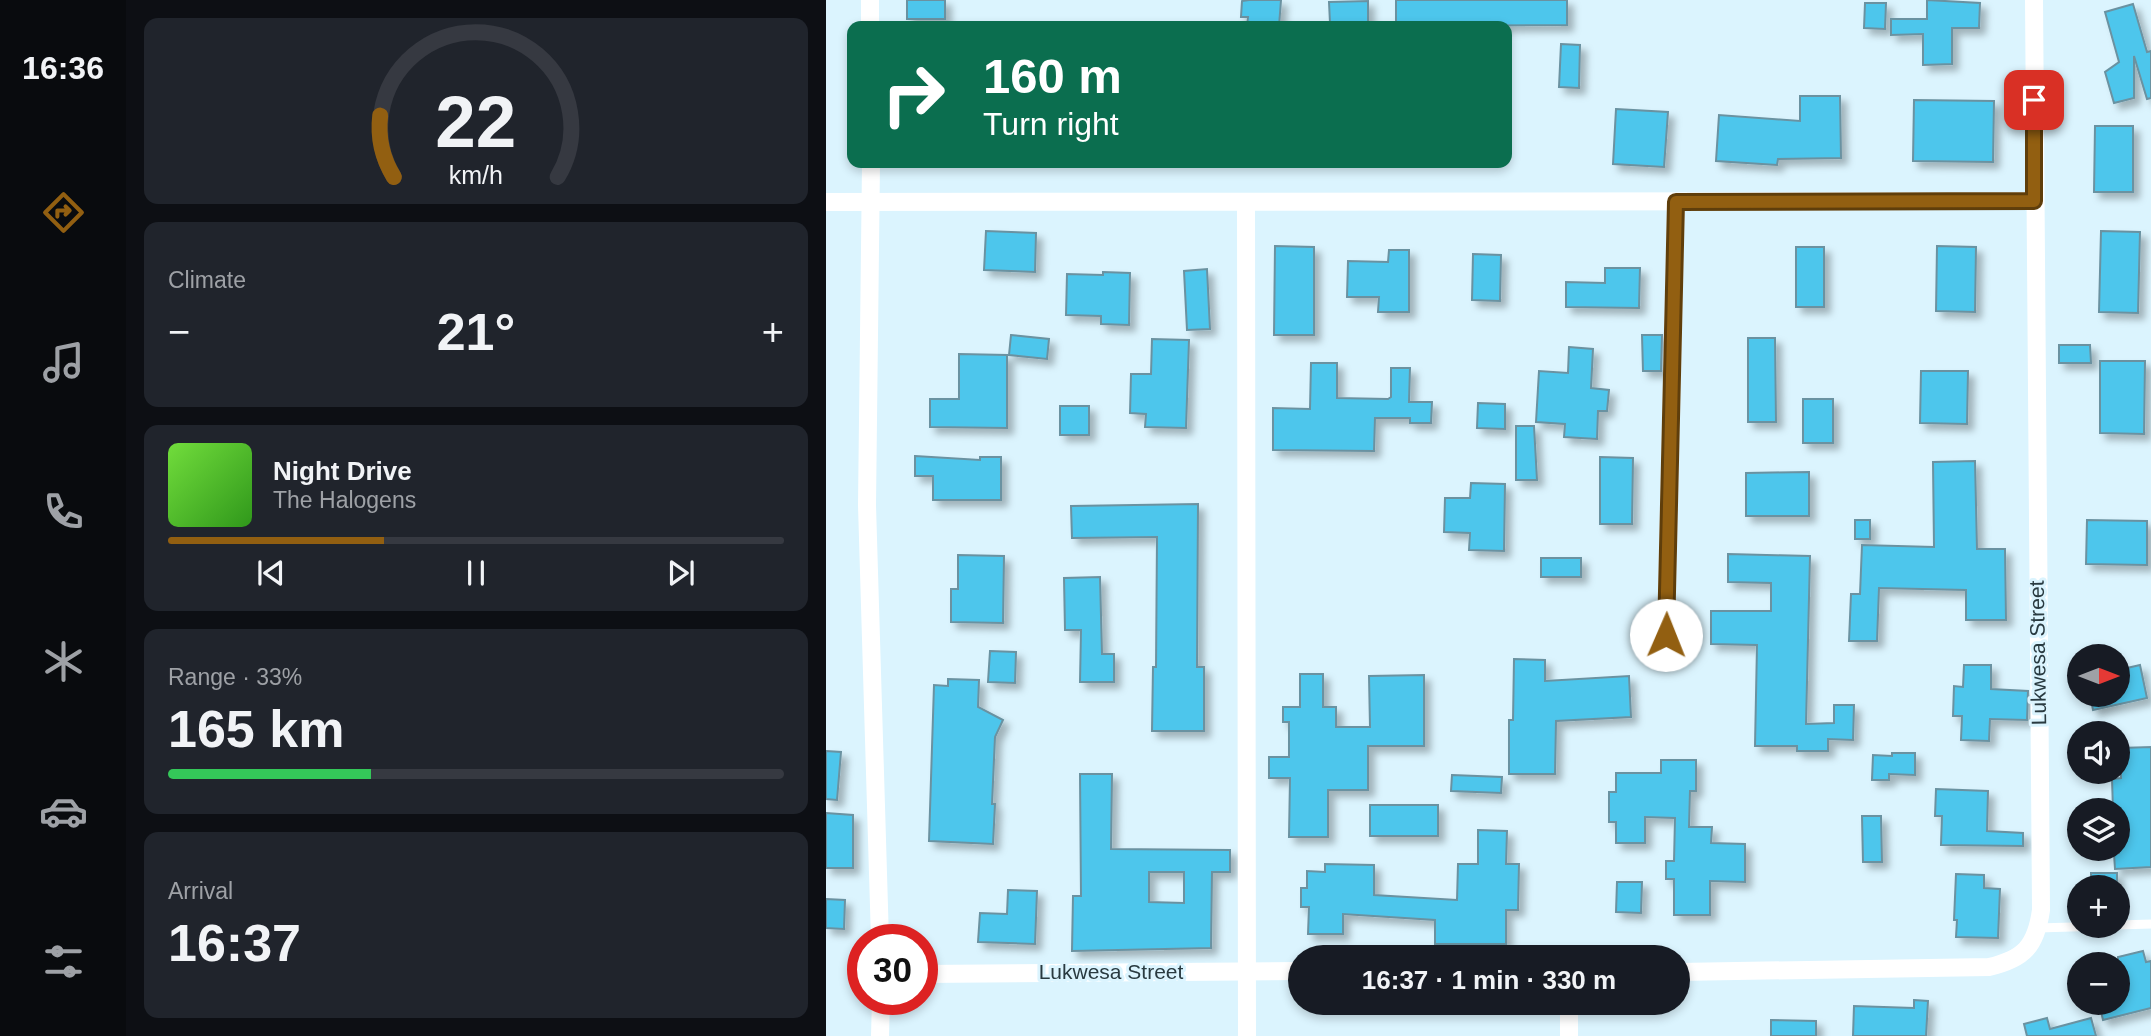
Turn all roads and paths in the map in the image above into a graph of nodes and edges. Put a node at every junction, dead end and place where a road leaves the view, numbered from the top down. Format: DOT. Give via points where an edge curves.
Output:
graph roads {
  1 [pos="870,0"];
  2 [pos="2034,0"];
  3 [pos="870,21"];
  4 [pos="871,168"];
  5 [pos="2034,201"];
  6 [pos="826,202"];
  7 [pos="871,202"];
  8 [pos="1246,202"];
  9 [pos="1676,202"];
  10 [pos="1666,635"];
  11 [pos="880,924"];
  12 [pos="2151,924"];
  13 [pos="2130,925"];
  14 [pos="2067,927"];
  15 [pos="2038,928"];
  16 [pos="1247,971"];
  17 [pos="1288,971"];
  18 [pos="1690,972"];
  19 [pos="938,974"];
  20 [pos="881,1015"];
  21 [pos="1569,1015"];
  22 [pos="880,1036"];
  23 [pos="1247,1036"];
  24 [pos="1569,1036"];
  1 -- 3 [label="street"];
  2 -- 5 [label="street, Lukwesa Street"];
  4 -- 7 [label="street"];
  5 -- 9 [label="street"];
  5 -- 15 [label="street, Lukwesa Street"];
  6 -- 7 [label="street"];
  7 -- 8 [label="street"];
  7 -- 11 [label="street" via="867,505"];
  8 -- 9 [label="street"];
  8 -- 16 [label="street"];
  9 -- 10 [label="street"];
  12 -- 13 [label="lane"];
  14 -- 15 [label="lane"];
  15 -- 18 [label="street" via="2026,951 2010,962 1989,967"];
  16 -- 17 [label="street, Lukwesa Street"];
  16 -- 19 [label="street, Lukwesa Street"];
  16 -- 23 [label="street"];
  20 -- 22 [label="street"];
  21 -- 24 [label="street"];
}
